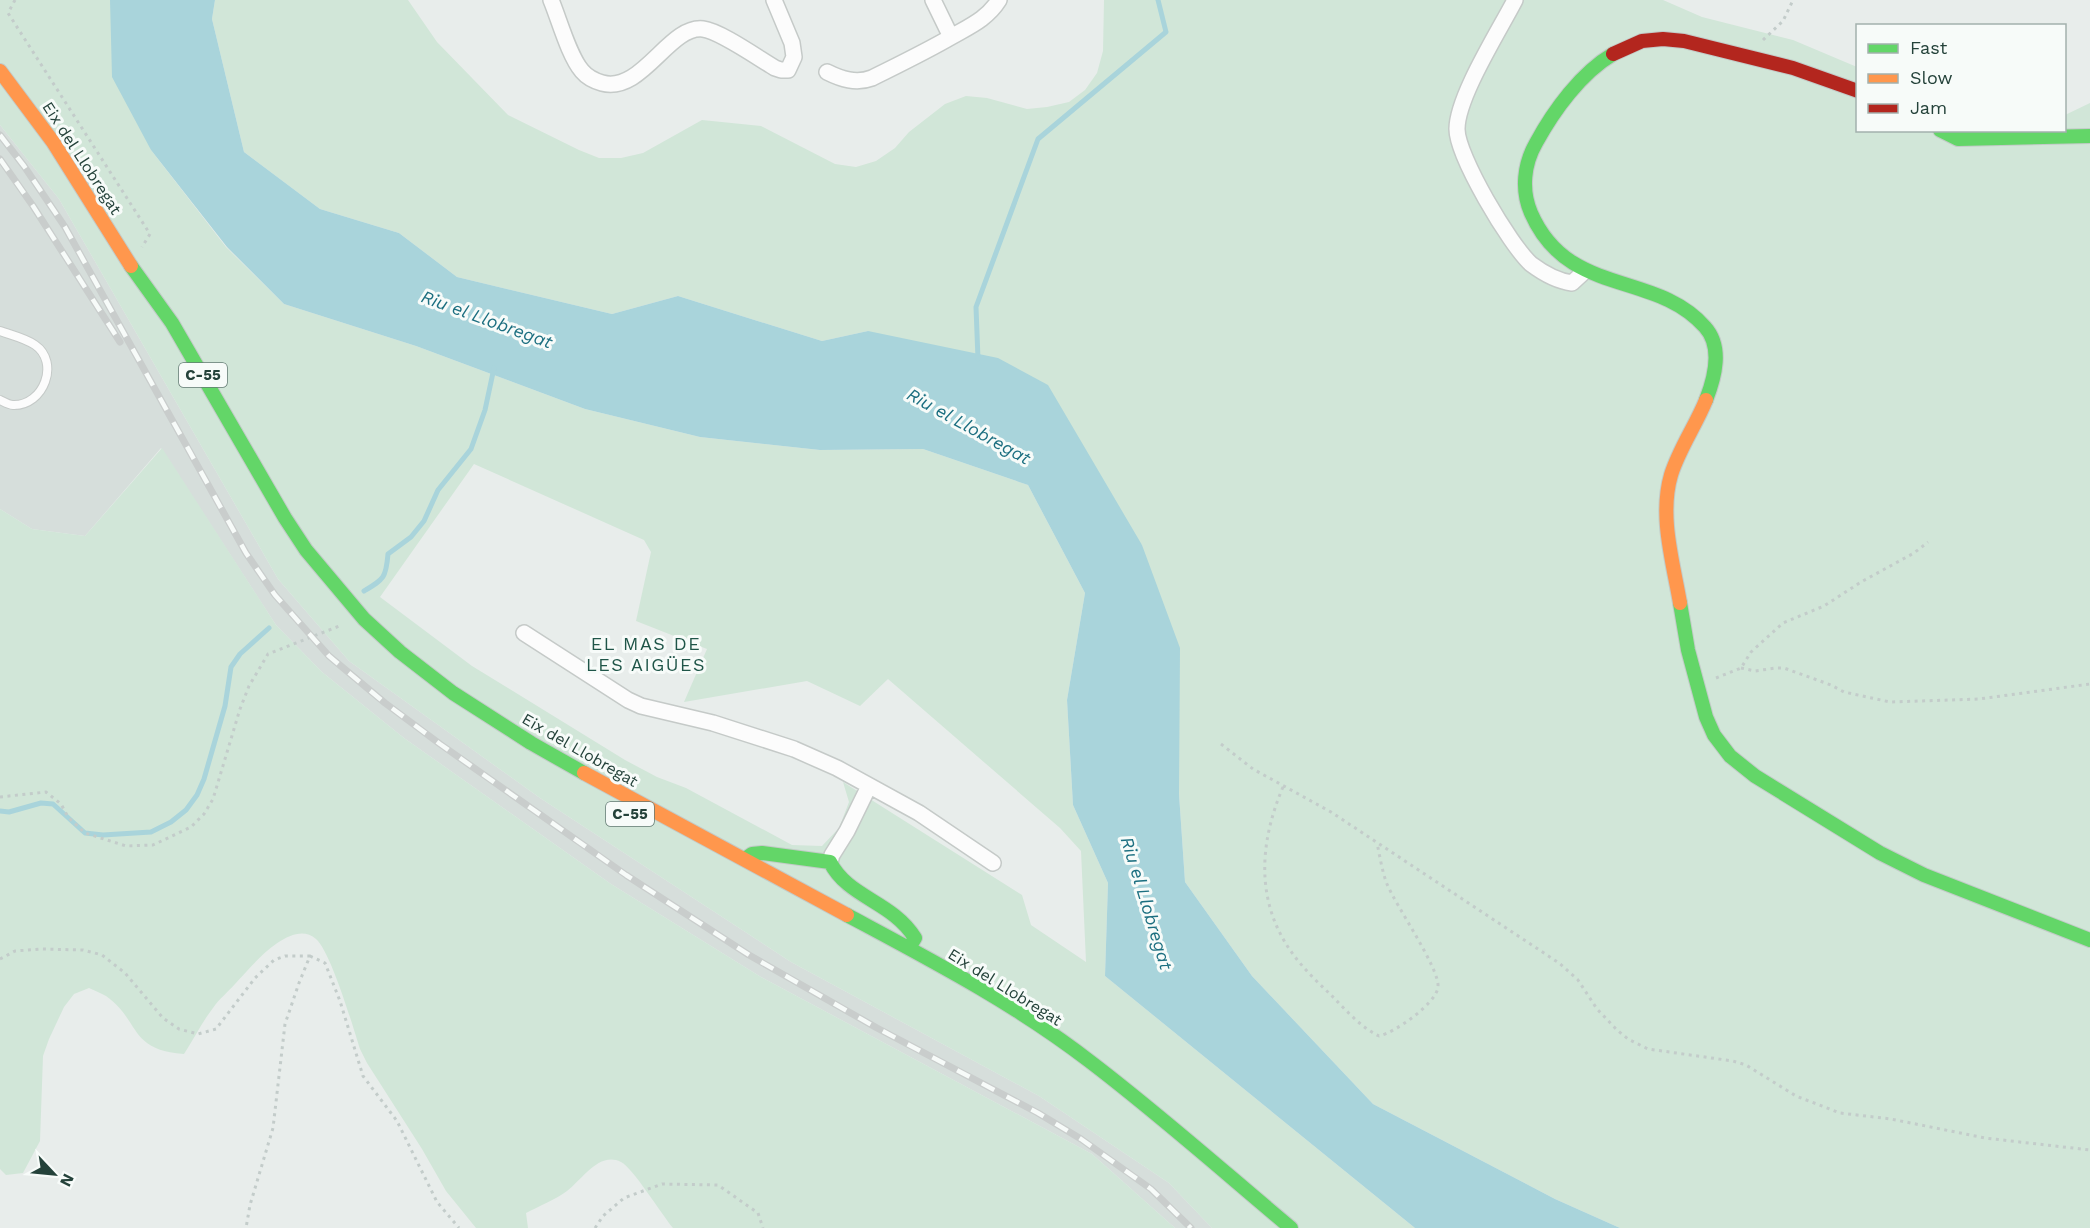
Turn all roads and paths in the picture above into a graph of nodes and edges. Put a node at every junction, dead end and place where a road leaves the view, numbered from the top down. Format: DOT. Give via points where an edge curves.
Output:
graph roads {
  1 [pos="15,0"];
  2 [pos="551,0"];
  3 [pos="774,0"];
  4 [pos="933,0"];
  5 [pos="999,0"];
  6 [pos="1515,0"];
  7 [pos="1793,0"];
  8 [pos="951,37"];
  9 [pos="1742,54"];
  10 [pos="0,64"];
  11 [pos="827,72"];
  12 [pos="3,75"];
  13 [pos="1856,91"];
  14 [pos="1944,132"];
  15 [pos="2090,136"];
  16 [pos="131,266"];
  17 [pos="1586,271"];
  18 [pos="0,331"];
  19 [pos="164,336"];
  20 [pos="0,400"];
  21 [pos="1928,542"];
  22 [pos="347,622"];
  23 [pos="524,633"];
  24 [pos="1741,668"];
  25 [pos="1696,684"];
  26 [pos="2090,684"];
  27 [pos="1221,744"];
  28 [pos="869,786"];
  29 [pos="1283,787"];
  30 [pos="0,797"];
  31 [pos="1377,842"];
  32 [pos="745,859"];
  33 [pos="830,861"];
  34 [pos="993,863"];
  35 [pos="2090,940"];
  36 [pos="909,948"];
  37 [pos="310,956"];
  38 [pos="0,959"];
  39 [pos="2090,1150"];
  40 [pos="246,1228"];
  41 [pos="459,1228"];
  42 [pos="595,1228"];
  43 [pos="763,1228"];
  44 [pos="1291,1228"];
  1 -- 16 [label="path" via="8,12 150,234"];
  2 -- 3 [label="street" via="582,72 606,84 618,84 633,77 669,45 700,28 716,32 781,70 788,69 794,57 792,43"];
  4 -- 8 [label="street"];
  5 -- 8 [label="street" via="980,21"];
  6 -- 17 [label="street" via="1466,95 1457,129 1460,146 1497,216 1530,263 1572,283"];
  7 -- 9 [label="path" via="1776,29"];
  8 -- 11 [label="street" via="864,81"];
  9 -- 13 [label="main road"];
  9 -- 17 [label="main road" via="1680,40 1653,39 1631,44 1591,70 1554,114 1530,157 1525,196 1544,238 1563,257"];
  10 -- 12 [label="main road, Eix del Llobregat"];
  12 -- 16 [label="main road, Eix del Llobregat / C-55" via="54,142"];
  14 -- 15 [label="main road" via="1958,139"];
  16 -- 19 [label="main road, Eix del Llobregat / C-55"];
  16 -- 32 [label="main road, Eix del Llobregat / C-55" via="172,323 306,550 364,619 453,693 531,743"];
  17 -- 25 [label="main road" via="1676,304 1698,319 1716,349 1714,380 1672,469 1666,502 1672,562"];
  18 -- 20 [label="lane" via="36,345 46,357 48,374 42,390 29,401 12,405"];
  21 -- 24 [label="path" via="1824,606 1783,623"];
  22 -- 30 [label="path" via="268,654 249,686 213,799 191,827 171,838 153,845 126,846 85,833 46,792"];
  23 -- 28 [label="street" via="641,706 713,723 794,749"];
  24 -- 25 [label="path"];
  24 -- 26 [label="path" via="1784,668 1844,692 1890,702 1979,699"];
  25 -- 35 [label="main road" via="1706,717 1722,747 1771,787 1924,875"];
  27 -- 29 [label="path"];
  28 -- 33 [label="street"];
  28 -- 34 [label="street" via="919,813"];
  29 -- 31 [label="path"];
  29 -- 31 [label="path" via="1269,824 1264,857 1274,917 1301,964 1360,1024 1379,1036 1425,1007 1438,989 1437,978 1387,884"];
  31 -- 39 [label="path" via="1571,972 1608,1021 1628,1039 1648,1049 1746,1065 1796,1096 1840,1113 1891,1119 1975,1137"];
  32 -- 33 [label="main road" via="762,853"];
  32 -- 36 [label="main road, Eix del Llobregat / C-55"];
  33 -- 36 [label="main road" via="837,875 894,912 911,930 915,938"];
  36 -- 44 [label="main road, Eix del Llobregat / C-55" via="987,993 1088,1060"];
  37 -- 38 [label="path" via="274,960 216,1029 198,1034 179,1029 163,1018 125,973 102,955 83,950 42,949 15,951"];
  37 -- 40 [label="path" via="285,1024 273,1128"];
  37 -- 41 [label="path" via="325,963 363,1076 397,1121 437,1202"];
  42 -- 43 [label="path" via="624,1198 662,1184 718,1185 758,1213"];
}
